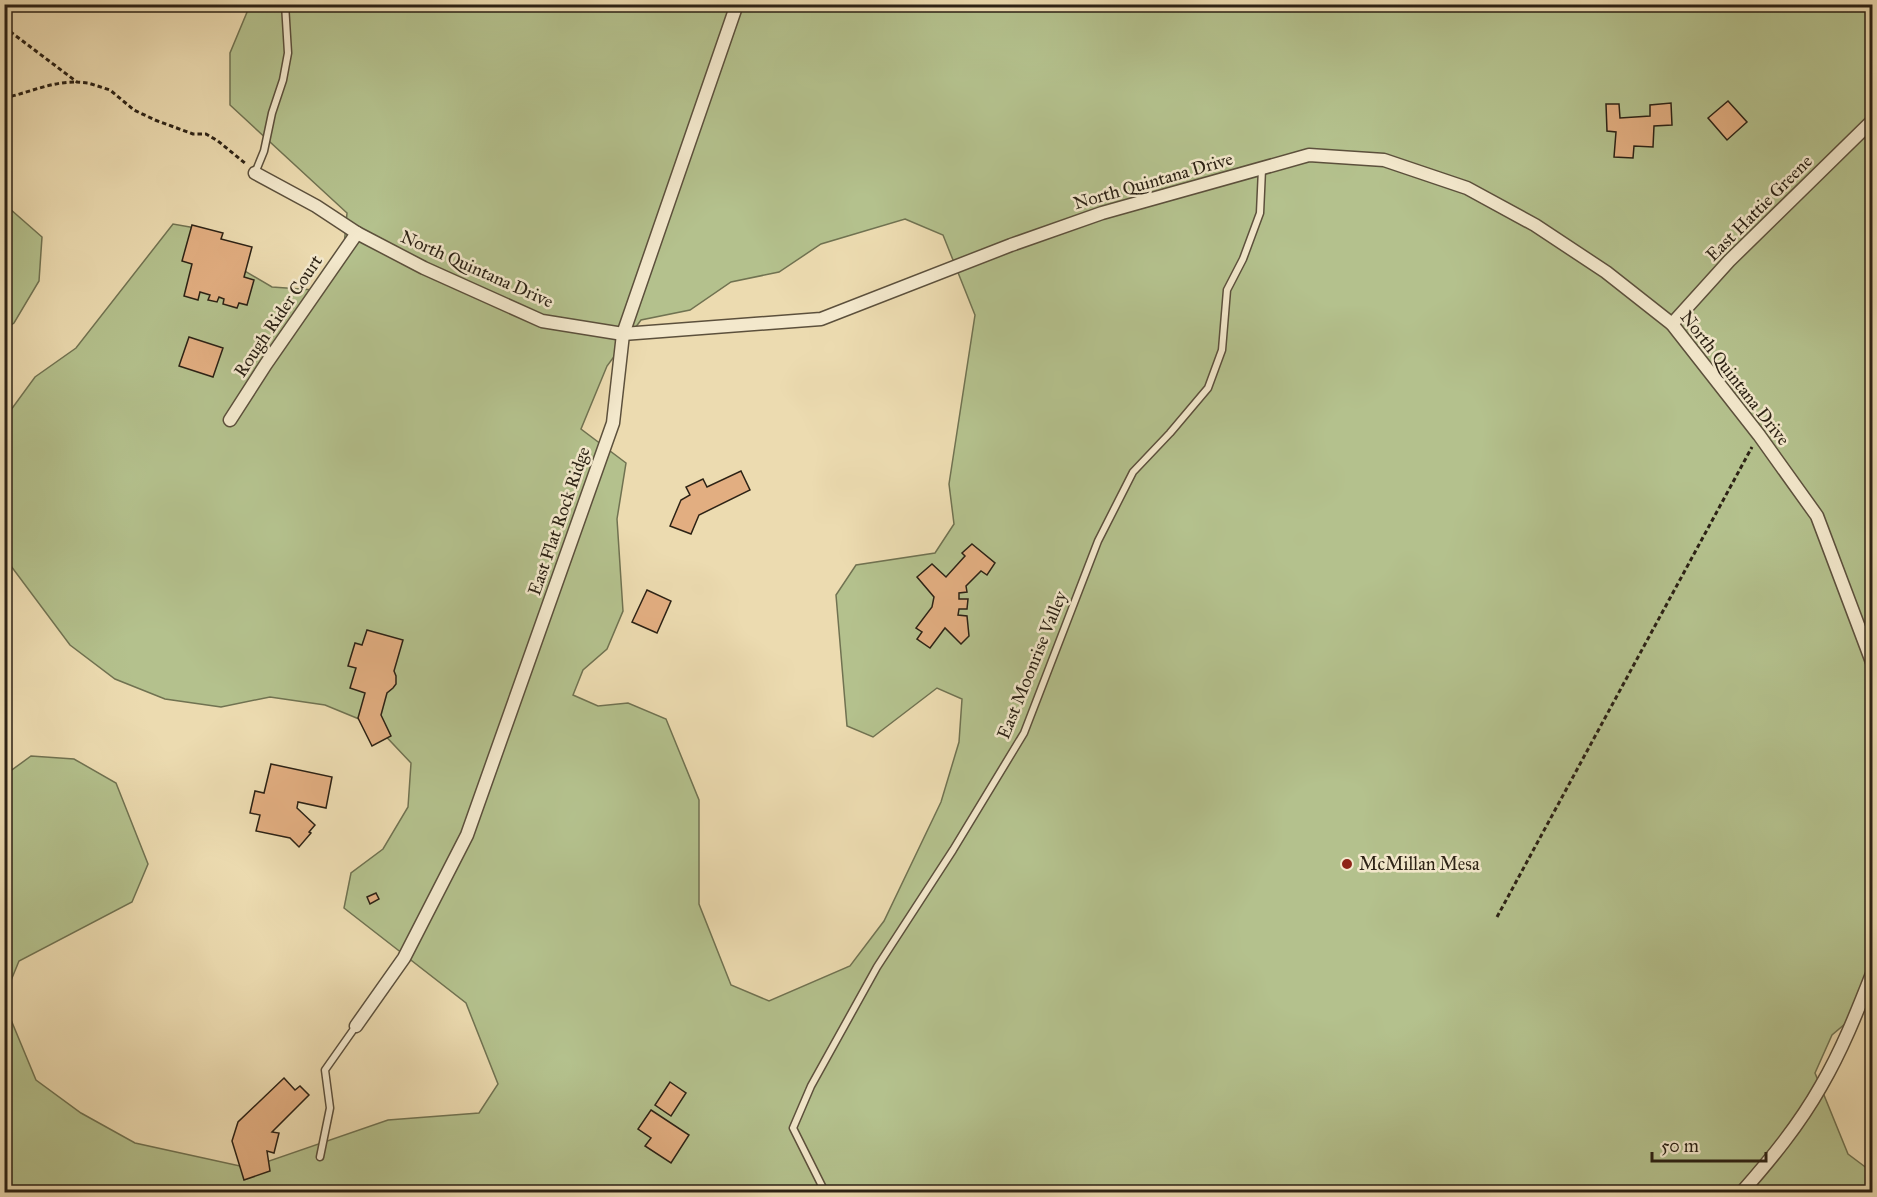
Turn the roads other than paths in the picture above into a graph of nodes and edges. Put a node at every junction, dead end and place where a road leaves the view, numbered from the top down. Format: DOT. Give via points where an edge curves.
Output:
graph roads {
  1 [pos="285,4"];
  2 [pos="737,4"];
  3 [pos="1872,121"];
  4 [pos="1262,168"];
  5 [pos="255,173"];
  6 [pos="357,233"];
  7 [pos="1672,324"];
  8 [pos="623,334"];
  9 [pos="230,420"];
  10 [pos="1872,662"];
  11 [pos="1872,974"];
  12 [pos="356,1026"];
  13 [pos="320,1157"];
  14 [pos="825,1192"];
  15 [pos="1742,1192"];
  1 -- 5 [label="lane" via="288,54"];
  2 -- 8 [label="street, East Flat Rock Ridge"];
  3 -- 7 [label="street, East Hattie Greene" via="1729,261"];
  4 -- 7 [label="street, North Quintana Drive" via="1309,155 1384,160 1467,188 1535,225 1606,272"];
  4 -- 8 [label="street, North Quintana Drive" via="1102,213 821,319"];
  4 -- 14 [label="lane, East Moonrise Valley" via="1260,213 1227,290 1222,350 1208,388 1132,472 1098,541 1024,733 877,967 811,1086 793,1128"];
  5 -- 6 [label="street, North Quintana Drive"];
  6 -- 8 [label="street, North Quintana Drive" via="542,321"];
  6 -- 9 [label="street, Rough Rider Court"];
  7 -- 10 [label="street, North Quintana Drive" via="1817,516"];
  8 -- 12 [label="street, East Flat Rock Ridge" via="613,423 467,835 404,958"];
  11 -- 15 [label="street" via="1821,1087 1777,1151"];
  12 -- 13 [label="lane" via="325,1070 330,1108"];
}
